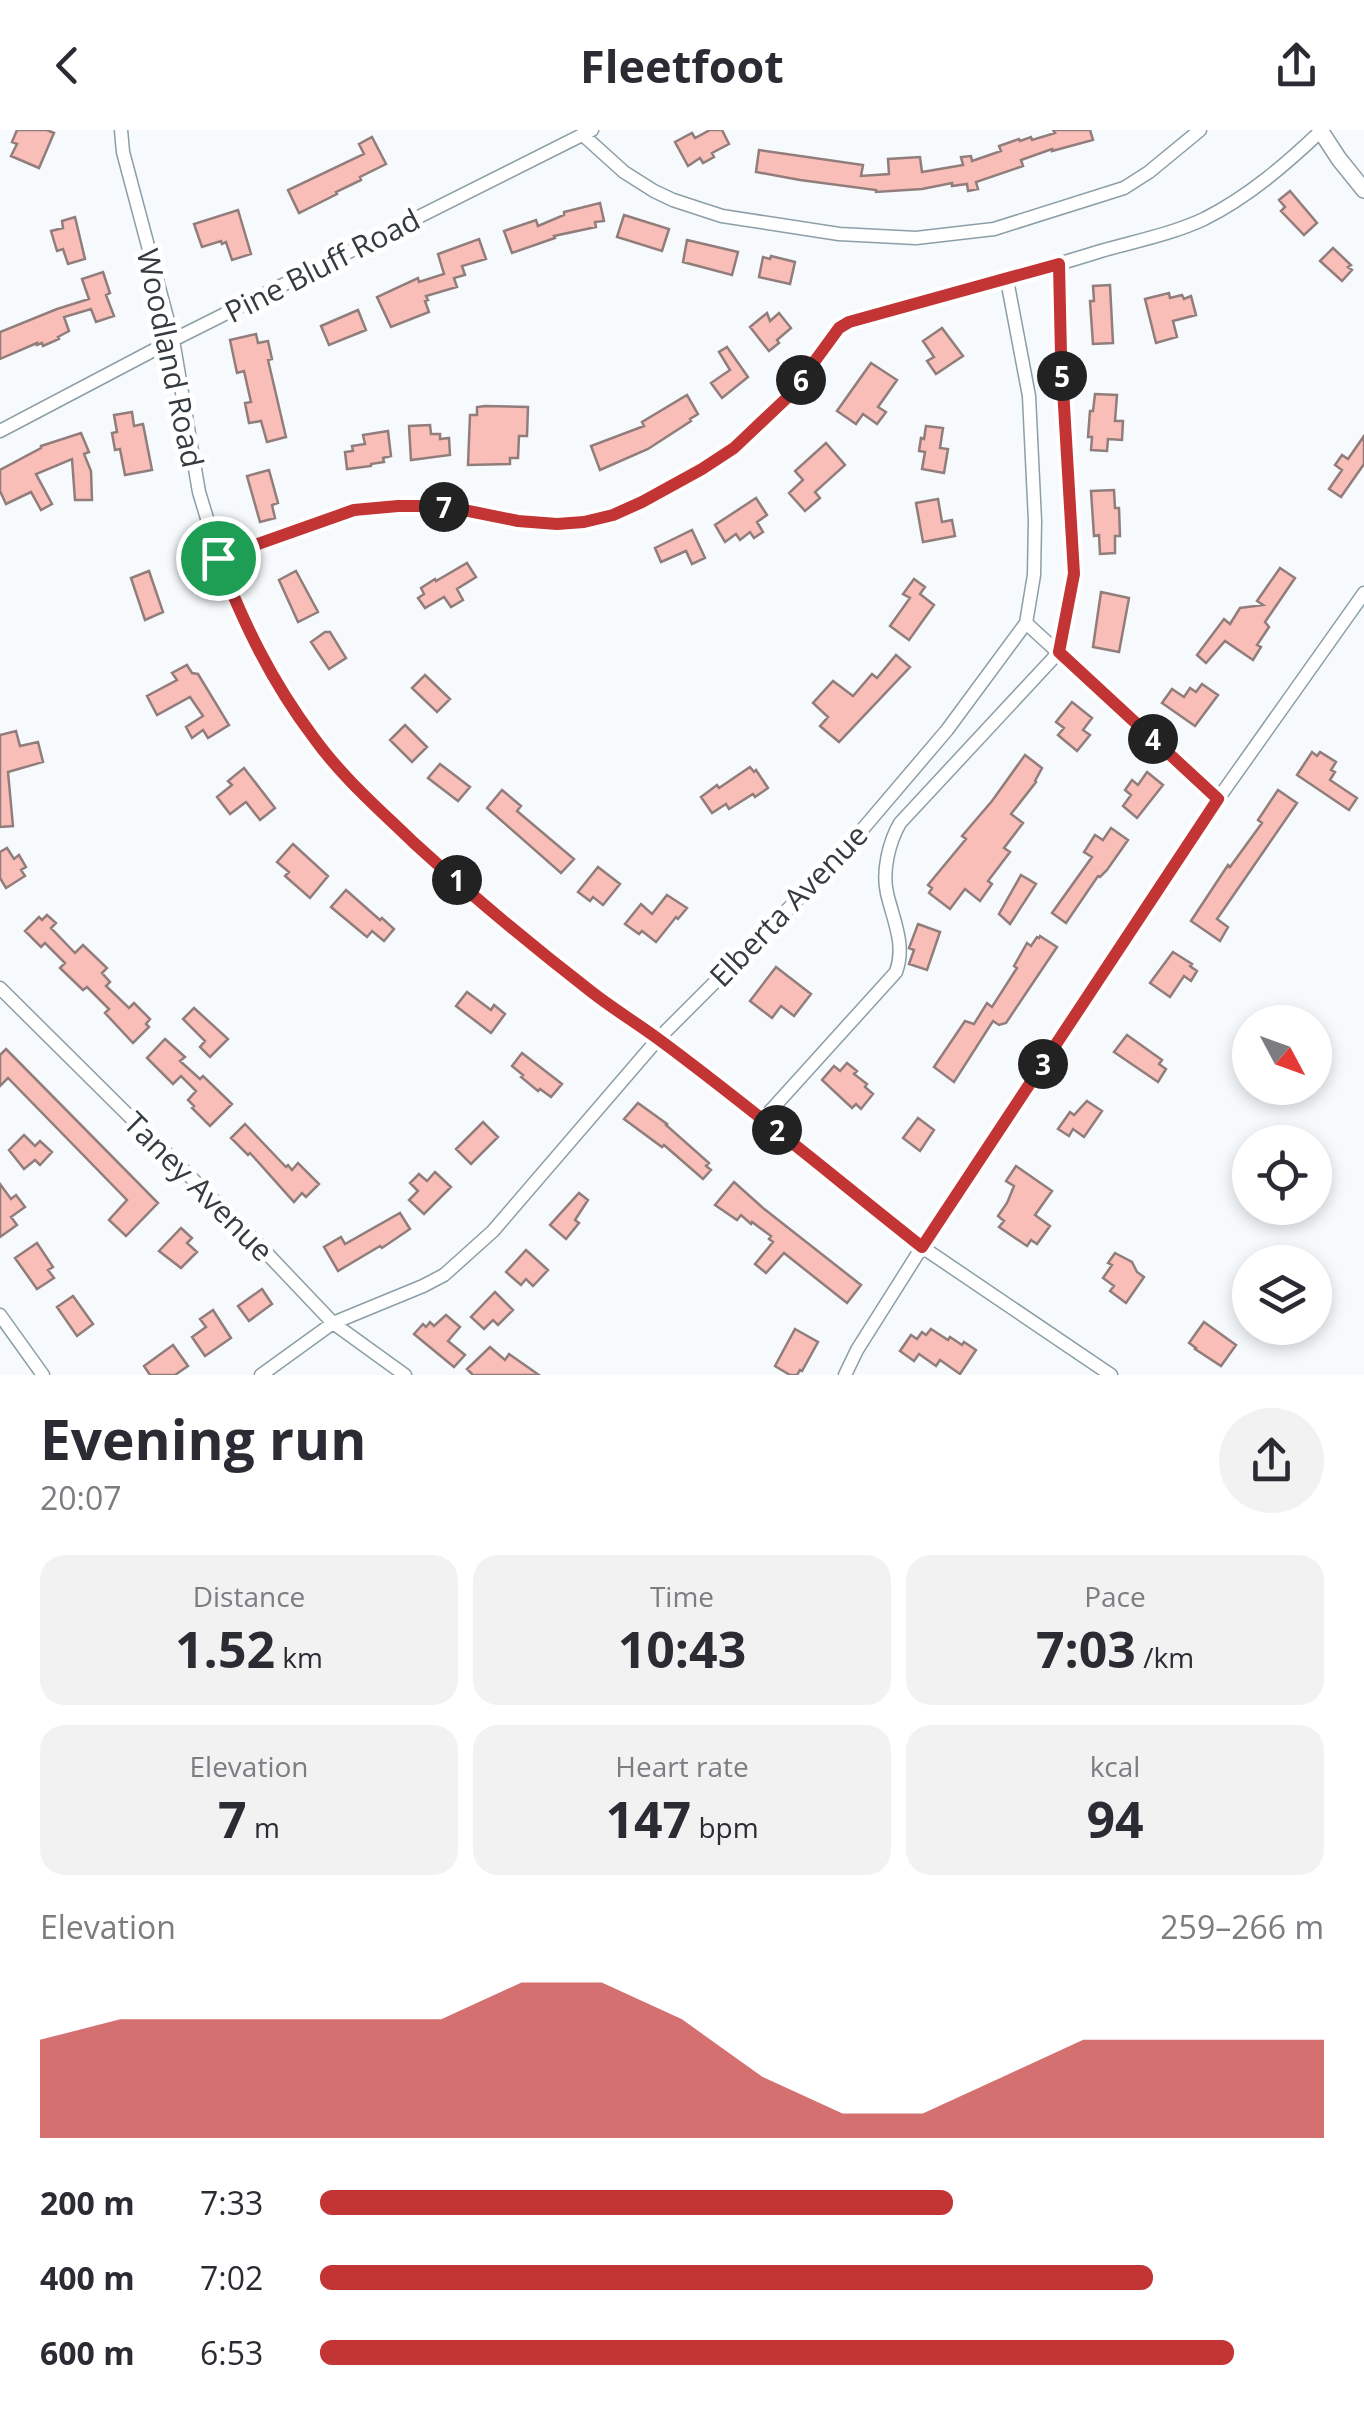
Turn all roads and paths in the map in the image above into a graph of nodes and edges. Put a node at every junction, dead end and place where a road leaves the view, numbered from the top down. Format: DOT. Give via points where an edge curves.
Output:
graph roads {
  1 [pos="121,130"];
  2 [pos="1200,130"];
  3 [pos="1320,131"];
  4 [pos="587,132"];
  5 [pos="1364,190"];
  6 [pos="1059,264"];
  7 [pos="1007,280"];
  8 [pos="173,340"];
  9 [pos="0,431"];
  10 [pos="218,558"];
  11 [pos="1364,593"];
  12 [pos="1026,623"];
  13 [pos="1059,652"];
  14 [pos="1218,799"];
  15 [pos="0,988"];
  16 [pos="658,1039"];
  17 [pos="763,1119"];
  18 [pos="922,1247"];
  19 [pos="0,1315"];
  20 [pos="333,1323"];
  21 [pos="43,1375"];
  22 [pos="262,1375"];
  23 [pos="405,1375"];
  24 [pos="845,1375"];
  25 [pos="1112,1375"];
  1 -- 8 [label="street, Woodland Road"];
  2 -- 4 [label="street" via="1124,188 994,229 916,238 722,216 654,191 624,172"];
  3 -- 5 [label="street"];
  3 -- 6 [label="street" via="1269,177 1202,220"];
  4 -- 8 [label="street, Pine Bluff Road"];
  6 -- 7 [label="street"];
  6 -- 13 [label="street" via="1074,574"];
  7 -- 10 [label="street" via="849,322 790,395 734,448 613,515 557,524 444,506 354,510"];
  7 -- 12 [label="street, Elberta Avenue" via="1028,396 1034,575"];
  8 -- 9 [label="street, Pine Bluff Road"];
  8 -- 10 [label="street, Woodland Road" via="199,492"];
  10 -- 16 [label="street, Woodland Road" via="260,656 345,775 507,923"];
  11 -- 14 [label="street"];
  12 -- 13 [label="street"];
  12 -- 16 [label="street, Elberta Avenue" via="947,730 833,864"];
  13 -- 14 [label="street"];
  13 -- 17 [label="street" via="900,823 886,878 901,954 896,972"];
  14 -- 18 [label="street"];
  15 -- 20 [label="street, Taney Avenue"];
  16 -- 17 [label="street, Woodland Road"];
  16 -- 20 [label="street, Elberta Avenue" via="462,1260 423,1286"];
  17 -- 18 [label="street, Woodland Road"];
  18 -- 24 [label="street"];
  18 -- 25 [label="street, Woodland Road"];
  19 -- 21 [label="street"];
  20 -- 22 [label="street, Elberta Avenue"];
  20 -- 23 [label="street, Taney Avenue"];
}
